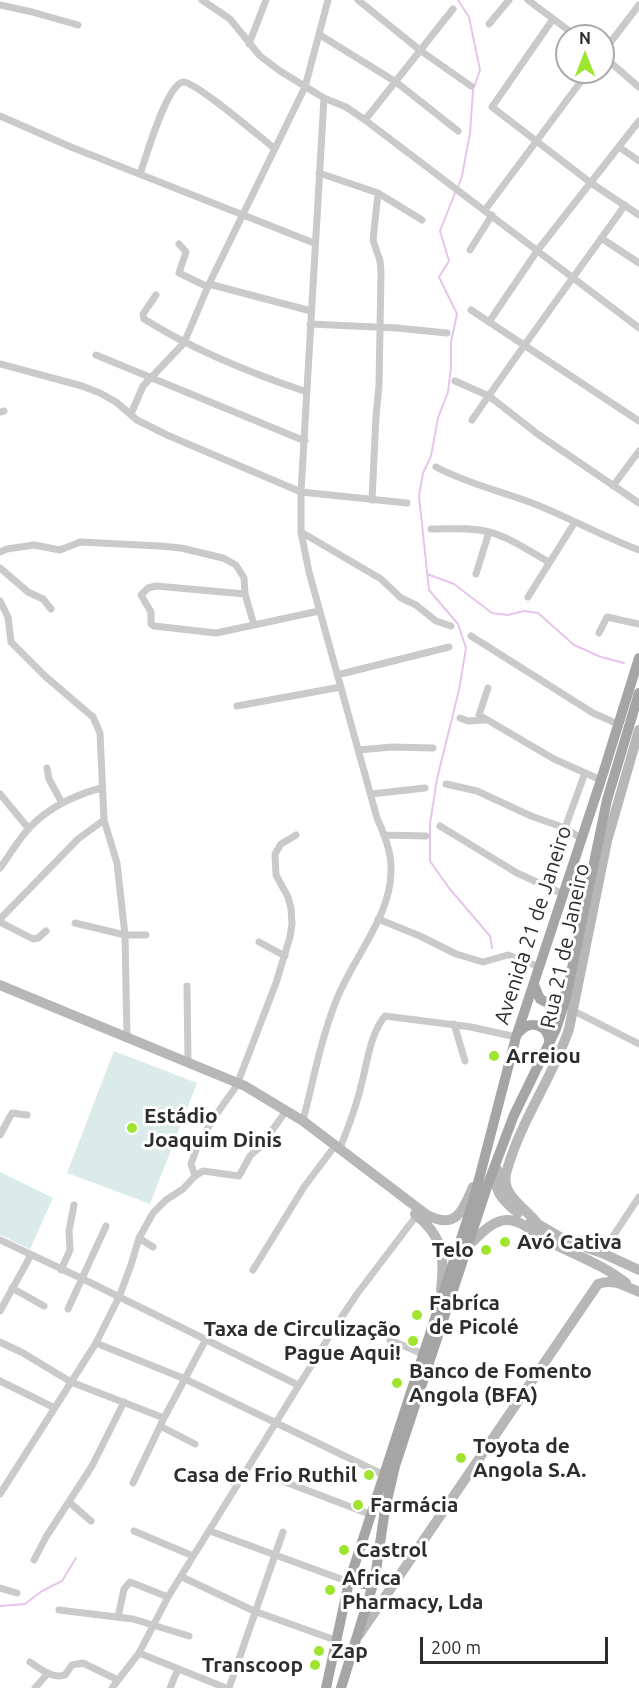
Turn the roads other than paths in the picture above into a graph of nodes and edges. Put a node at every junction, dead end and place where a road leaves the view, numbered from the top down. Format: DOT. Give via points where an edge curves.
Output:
graph roads {
  1 [pos="202,0"];
  2 [pos="266,0"];
  3 [pos="328,0"];
  4 [pos="358,0"];
  5 [pos="508,0"];
  6 [pos="528,0"];
  7 [pos="0,5"];
  8 [pos="639,5"];
  9 [pos="453,9"];
  10 [pos="553,19"];
  11 [pos="489,24"];
  12 [pos="560,24"];
  13 [pos="78,25"];
  14 [pos="320,35"];
  15 [pos="615,38"];
  16 [pos="249,44"];
  17 [pos="421,51"];
  18 [pos="615,65"];
  19 [pos="396,82"];
  20 [pos="579,84"];
  21 [pos="471,86"];
  22 [pos="305,87"];
  23 [pos="639,87"];
  24 [pos="324,98"];
  25 [pos="0,116"];
  26 [pos="365,120"];
  27 [pos="639,122"];
  28 [pos="458,131"];
  29 [pos="537,142"];
  30 [pos="619,147"];
  31 [pos="274,148"];
  32 [pos="639,160"];
  33 [pos="319,173"];
  34 [pos="140,174"];
  35 [pos="591,183"];
  36 [pos="378,193"];
  37 [pos="625,205"];
  38 [pos="485,210"];
  39 [pos="242,214"];
  40 [pos="492,215"];
  41 [pos="639,215"];
  42 [pos="422,220"];
  43 [pos="601,238"];
  44 [pos="314,243"];
  45 [pos="179,244"];
  46 [pos="470,250"];
  47 [pos="537,251"];
  48 [pos="639,263"];
  49 [pos="575,278"];
  50 [pos="208,286"];
  51 [pos="156,295"];
  52 [pos="471,310"];
  53 [pos="311,311"];
  54 [pos="489,322"];
  55 [pos="310,324"];
  56 [pos="380,327"];
  57 [pos="639,328"];
  58 [pos="447,333"];
  59 [pos="184,343"];
  60 [pos="522,346"];
  61 [pos="96,355"];
  62 [pos="0,364"];
  63 [pos="150,378"];
  64 [pos="455,381"];
  65 [pos="307,392"];
  66 [pos="489,396"];
  67 [pos="131,414"];
  68 [pos="472,420"];
  69 [pos="639,421"];
  70 [pos="305,441"];
  71 [pos="639,452"];
  72 [pos="436,467"];
  73 [pos="613,486"];
  74 [pos="301,492"];
  75 [pos="372,500"];
  76 [pos="407,503"];
  77 [pos="639,503"];
  78 [pos="575,522"];
  79 [pos="431,529"];
  80 [pos="301,532"];
  81 [pos="489,532"];
  82 [pos="639,550"];
  83 [pos="0,552"];
  84 [pos="549,561"];
  85 [pos="1,572"];
  86 [pos="476,574"];
  87 [pos="245,594"];
  88 [pos="528,597"];
  89 [pos="0,601"];
  90 [pos="51,609"];
  91 [pos="319,611"];
  92 [pos="639,624"];
  93 [pos="254,625"];
  94 [pos="451,626"];
  95 [pos="599,633"];
  96 [pos="471,636"];
  97 [pos="449,646"];
  98 [pos="639,658"];
  99 [pos="337,675"];
  100 [pos="341,687"];
  101 [pos="488,688"];
  102 [pos="639,693"];
  103 [pos="237,706"];
  104 [pos="460,718"];
  105 [pos="486,720"];
  106 [pos="618,724"];
  107 [pos="639,730"];
  108 [pos="433,748"];
  109 [pos="358,750"];
  110 [pos="46,768"];
  111 [pos="585,773"];
  112 [pos="601,780"];
  113 [pos="446,784"];
  114 [pos="101,788"];
  115 [pos="425,788"];
  116 [pos="0,794"];
  117 [pos="371,794"];
  118 [pos="62,803"];
  119 [pos="104,820"];
  120 [pos="440,826"];
  121 [pos="565,828"];
  122 [pos="29,829"];
  123 [pos="296,835"];
  124 [pos="384,835"];
  125 [pos="426,836"];
  126 [pos="582,839"];
  127 [pos="0,868"];
  128 [pos="563,894"];
  129 [pos="378,919"];
  130 [pos="0,920"];
  131 [pos="75,923"];
  132 [pos="46,931"];
  133 [pos="125,935"];
  134 [pos="146,935"];
  135 [pos="260,942"];
  136 [pos="285,956"];
  137 [pos="540,967"];
  138 [pos="0,985"];
  139 [pos="534,985"];
  140 [pos="188,986"];
  141 [pos="0,990"];
  142 [pos="567,992"];
  143 [pos="574,1011"];
  144 [pos="454,1024"];
  145 [pos="517,1035"];
  146 [pos="127,1037"];
  147 [pos="639,1044"];
  148 [pos="549,1046"];
  149 [pos="188,1061"];
  150 [pos="465,1061"];
  151 [pos="236,1085"];
  152 [pos="27,1115"];
  153 [pos="283,1115"];
  154 [pos="303,1121"];
  155 [pos="0,1135"];
  156 [pos="502,1145"];
  157 [pos="335,1149"];
  158 [pos="482,1165"];
  159 [pos="195,1176"];
  160 [pos="639,1197"];
  161 [pos="74,1204"];
  162 [pos="417,1215"];
  163 [pos="537,1223"];
  164 [pos="106,1226"];
  165 [pos="139,1238"];
  166 [pos="0,1240"];
  167 [pos="469,1245"];
  168 [pos="153,1247"];
  169 [pos="602,1253"];
  170 [pos="31,1255"];
  171 [pos="638,1269"];
  172 [pos="61,1270"];
  173 [pos="253,1270"];
  174 [pos="83,1279"];
  175 [pos="12,1288"];
  176 [pos="638,1292"];
  177 [pos="119,1297"];
  178 [pos="440,1299"];
  179 [pos="44,1306"];
  180 [pos="68,1309"];
  181 [pos="0,1311"];
  182 [pos="390,1340"];
  183 [pos="206,1341"];
  184 [pos="0,1342"];
  185 [pos="96,1343"];
  186 [pos="423,1354"];
  187 [pos="185,1378"];
  188 [pos="0,1381"];
  189 [pos="71,1382"];
  190 [pos="298,1385"];
  191 [pos="124,1402"];
  192 [pos="55,1408"];
  193 [pos="164,1418"];
  194 [pos="276,1425"];
  195 [pos="160,1426"];
  196 [pos="195,1444"];
  197 [pos="384,1475"];
  198 [pos="272,1477"];
  199 [pos="133,1483"];
  200 [pos="0,1494"];
  201 [pos="69,1502"];
  202 [pos="372,1515"];
  203 [pos="91,1521"];
  204 [pos="134,1531"];
  205 [pos="210,1531"];
  206 [pos="282,1532"];
  207 [pos="274,1554"];
  208 [pos="193,1556"];
  209 [pos="34,1560"];
  210 [pos="350,1576"];
  211 [pos="376,1576"];
  212 [pos="182,1577"];
  213 [pos="0,1588"];
  214 [pos="17,1593"];
  215 [pos="168,1597"];
  216 [pos="59,1610"];
  217 [pos="254,1611"];
  218 [pos="118,1617"];
  219 [pos="152,1625"];
  220 [pos="189,1636"];
  221 [pos="335,1640"];
  222 [pos="355,1640"];
  223 [pos="139,1653"];
  224 [pos="30,1662"];
  225 [pos="178,1669"];
  226 [pos="48,1673"];
  227 [pos="118,1680"];
  228 [pos="35,1688"];
  229 [pos="112,1688"];
  230 [pos="170,1688"];
  231 [pos="228,1688"];
  232 [pos="326,1688"];
  233 [pos="341,1688"];
  1 -- 16 [label="street" via="230,19"];
  2 -- 16 [label="street"];
  3 -- 14 [label="street"];
  4 -- 17 [label="street"];
  5 -- 11 [label="street"];
  6 -- 10 [label="street"];
  7 -- 13 [label="street"];
  8 -- 15 [label="street"];
  9 -- 17 [label="street"];
  10 -- 12 [label="street"];
  10 -- 29 [label="street" via="492,104 493,109"];
  14 -- 19 [label="street"];
  14 -- 22 [label="street"];
  16 -- 22 [label="street" via="260,57"];
  17 -- 19 [label="street"];
  17 -- 21 [label="street"];
  18 -- 23 [label="street"];
  19 -- 26 [label="street"];
  19 -- 28 [label="street"];
  20 -- 29 [label="street"];
  22 -- 24 [label="street"];
  22 -- 31 [label="street"];
  24 -- 26 [label="street"];
  24 -- 33 [label="street"];
  25 -- 34 [label="street"];
  26 -- 38 [label="street"];
  27 -- 30 [label="street"];
  29 -- 35 [label="street"];
  29 -- 38 [label="street"];
  30 -- 32 [label="street"];
  30 -- 35 [label="street"];
  31 -- 34 [label="street" via="213,99 182,82 167,101"];
  31 -- 39 [label="street"];
  33 -- 36 [label="street"];
  33 -- 44 [label="street"];
  34 -- 39 [label="street"];
  35 -- 37 [label="street"];
  35 -- 47 [label="street"];
  36 -- 42 [label="street"];
  36 -- 56 [label="street" via="373,240 380,261"];
  37 -- 41 [label="street"];
  37 -- 43 [label="street"];
  38 -- 40 [label="street"];
  39 -- 44 [label="street"];
  39 -- 50 [label="street"];
  40 -- 46 [label="street"];
  40 -- 47 [label="street"];
  43 -- 48 [label="street"];
  43 -- 49 [label="street"];
  44 -- 53 [label="street"];
  45 -- 50 [label="street" via="186,252 179,273"];
  47 -- 49 [label="street"];
  47 -- 54 [label="street"];
  49 -- 57 [label="street"];
  49 -- 60 [label="street"];
  50 -- 53 [label="street"];
  50 -- 59 [label="street"];
  51 -- 59 [label="street" via="143,318"];
  52 -- 54 [label="street"];
  53 -- 55 [label="street"];
  54 -- 60 [label="street"];
  55 -- 56 [label="street"];
  55 -- 65 [label="street"];
  56 -- 58 [label="street"];
  56 -- 75 [label="street"];
  59 -- 63 [label="street"];
  59 -- 65 [label="street" via="261,377"];
  60 -- 66 [label="street"];
  60 -- 69 [label="street"];
  61 -- 63 [label="street"];
  62 -- 67 [label="street" via="82,386 108,397"];
  63 -- 67 [label="street"];
  63 -- 70 [label="street"];
  64 -- 66 [label="street"];
  65 -- 70 [label="street"];
  66 -- 68 [label="street"];
  66 -- 73 [label="street"];
  67 -- 74 [label="street" via="167,435"];
  70 -- 74 [label="street"];
  71 -- 73 [label="street"];
  72 -- 78 [label="street"];
  73 -- 77 [label="street"];
  74 -- 75 [label="street"];
  74 -- 80 [label="street"];
  75 -- 76 [label="street"];
  78 -- 82 [label="street"];
  78 -- 84 [label="street"];
  79 -- 81 [label="street"];
  80 -- 91 [label="street"];
  80 -- 94 [label="street" via="381,579 436,621"];
  81 -- 84 [label="street"];
  81 -- 86 [label="street"];
  83 -- 87 [label="street" via="34,545 60,550 80,542 181,548 236,565 244,578"];
  84 -- 88 [label="street"];
  85 -- 90 [label="street" via="43,599"];
  87 -- 93 [label="street"];
  87 -- 93 [label="street" via="156,586 141,595 154,626 216,633"];
  89 -- 114 [label="street" via="8,618 11,642 93,717 102,742"];
  91 -- 93 [label="street"];
  91 -- 99 [label="street"];
  92 -- 95 [label="street" via="607,617"];
  96 -- 106 [label="street" via="593,713"];
  97 -- 99 [label="street"];
  98 -- 106 [label="main road, Avenida 21 de Janeiro"];
  99 -- 100 [label="street"];
  100 -- 103 [label="street"];
  100 -- 109 [label="street"];
  101 -- 105 [label="street" via="479,711"];
  102 -- 142 [label="main road, Avenida 21 de Janeiro" via="607,800"];
  104 -- 105 [label="street"];
  105 -- 111 [label="street"];
  106 -- 112 [label="main road, Avenida 21 de Janeiro"];
  107 -- 143 [label="street, Rua 21 de Janeiro" via="609,833"];
  108 -- 109 [label="street"];
  109 -- 117 [label="street"];
  110 -- 118 [label="street"];
  111 -- 112 [label="street"];
  111 -- 121 [label="street"];
  112 -- 126 [label="main road, Avenida 21 de Janeiro"];
  113 -- 121 [label="street" via="477,791"];
  114 -- 118 [label="street"];
  114 -- 119 [label="street"];
  115 -- 117 [label="street"];
  116 -- 122 [label="street"];
  117 -- 124 [label="street"];
  118 -- 122 [label="street"];
  119 -- 130 [label="street" via="78,839"];
  119 -- 133 [label="street" via="117,863"];
  120 -- 128 [label="street" via="517,873"];
  121 -- 126 [label="street"];
  122 -- 127 [label="street"];
  123 -- 136 [label="street" via="281,844 275,854 276,875 291,908"];
  124 -- 125 [label="street"];
  124 -- 129 [label="street" via="392,869 390,889"];
  126 -- 128 [label="main road, Avenida 21 de Janeiro"];
  128 -- 137 [label="main road, Avenida 21 de Janeiro"];
  129 -- 137 [label="street" via="456,954 483,962 508,956"];
  129 -- 154 [label="street" via="336,1000"];
  130 -- 132 [label="street" via="33,939"];
  131 -- 133 [label="street"];
  133 -- 134 [label="street"];
  133 -- 146 [label="street"];
  135 -- 136 [label="street"];
  136 -- 151 [label="street"];
  137 -- 139 [label="main road, Avenida 21 de Janeiro"];
  138 -- 146 [label="street"];
  139 -- 142 [label="main road" via="544,1002 555,1003"];
  139 -- 145 [label="main road, Avenida 21 de Janeiro"];
  140 -- 149 [label="street"];
  141 -- 151 [label="street"];
  142 -- 148 [label="main road, Avenida 21 de Janeiro"];
  143 -- 147 [label="street"];
  143 -- 163 [label="street, Rua 21 de Janeiro" via="561,1053 507,1170 506,1185 512,1198"];
  144 -- 145 [label="street"];
  144 -- 150 [label="street"];
  144 -- 157 [label="street" via="383,1017 348,1129"];
  145 -- 148 [label="main road" via="526,1026 537,1024 549,1035"];
  145 -- 158 [label="main road, Avenida 21 de Janeiro"];
  146 -- 149 [label="street"];
  148 -- 156 [label="main road, Avenida 21 de Janeiro"];
  149 -- 151 [label="street"];
  151 -- 153 [label="street"];
  151 -- 154 [label="street"];
  151 -- 159 [label="street" via="196,1150 191,1164"];
  152 -- 155 [label="street" via="12,1113"];
  153 -- 157 [label="street"];
  153 -- 159 [label="street" via="238,1176 206,1171"];
  154 -- 157 [label="street"];
  156 -- 163 [label="street" via="495,1178 499,1195 524,1218"];
  156 -- 167 [label="main road, Avenida 21 de Janeiro"];
  157 -- 158 [label="street" via="427,1215 442,1221 452,1220 462,1211"];
  157 -- 162 [label="street"];
  157 -- 173 [label="street" via="304,1187"];
  158 -- 178 [label="main road, Avenida 21 de Janeiro"];
  159 -- 165 [label="street" via="153,1213"];
  160 -- 169 [label="street"];
  161 -- 172 [label="street" via="70,1250"];
  162 -- 178 [label="street" via="432,1231 442,1251"];
  162 -- 190 [label="street" via="357,1294"];
  163 -- 169 [label="street" via="567,1241"];
  164 -- 174 [label="street"];
  165 -- 168 [label="street"];
  165 -- 177 [label="street"];
  166 -- 170 [label="street"];
  167 -- 176 [label="street" via="495,1223 512,1220 607,1269"];
  167 -- 211 [label="main road, Avenida 21 de Janeiro" via="392,1478"];
  169 -- 171 [label="street"];
  170 -- 172 [label="street"];
  170 -- 175 [label="street"];
  172 -- 174 [label="street"];
  174 -- 177 [label="street"];
  174 -- 180 [label="street"];
  175 -- 179 [label="street"];
  175 -- 181 [label="street"];
  176 -- 222 [label="street" via="616,1282 598,1284"];
  177 -- 183 [label="street"];
  177 -- 185 [label="street"];
  178 -- 186 [label="main road, Avenida 21 de Janeiro"];
  182 -- 186 [label="street"];
  183 -- 187 [label="street"];
  183 -- 190 [label="street"];
  184 -- 189 [label="street"];
  185 -- 187 [label="street"];
  185 -- 189 [label="street"];
  186 -- 197 [label="main road, Avenida 21 de Janeiro"];
  187 -- 193 [label="street"];
  187 -- 194 [label="street"];
  188 -- 192 [label="street"];
  189 -- 191 [label="street"];
  189 -- 192 [label="street"];
  190 -- 194 [label="street"];
  191 -- 193 [label="street"];
  191 -- 201 [label="street"];
  192 -- 200 [label="street"];
  193 -- 195 [label="street"];
  194 -- 197 [label="street"];
  194 -- 205 [label="street"];
  195 -- 196 [label="street"];
  195 -- 199 [label="street"];
  197 -- 202 [label="main road, Avenida 21 de Janeiro"];
  198 -- 202 [label="street"];
  201 -- 203 [label="street"];
  201 -- 209 [label="street"];
  202 -- 210 [label="main road, Avenida 21 de Janeiro"];
  204 -- 208 [label="street"];
  205 -- 207 [label="street"];
  205 -- 208 [label="street"];
  206 -- 207 [label="street"];
  207 -- 210 [label="street"];
  207 -- 217 [label="street"];
  208 -- 212 [label="street"];
  210 -- 211 [label="main road" via="360,1584 368,1584"];
  210 -- 221 [label="main road, Avenida 21 de Janeiro"];
  211 -- 222 [label="main road, Avenida 21 de Janeiro"];
  212 -- 215 [label="street"];
  212 -- 217 [label="street"];
  213 -- 214 [label="street"];
  215 -- 218 [label="street" via="130,1582 124,1589"];
  215 -- 219 [label="street"];
  216 -- 218 [label="street"];
  217 -- 221 [label="street"];
  217 -- 231 [label="street"];
  218 -- 219 [label="street"];
  219 -- 220 [label="street"];
  219 -- 223 [label="street"];
  221 -- 232 [label="main road, Avenida 21 de Janeiro"];
  222 -- 233 [label="main road, Avenida 21 de Janeiro"];
  223 -- 225 [label="street"];
  223 -- 227 [label="street"];
  224 -- 226 [label="street"];
  225 -- 230 [label="street"];
  225 -- 231 [label="street"];
  226 -- 227 [label="street" via="65,1675 78,1663"];
  226 -- 228 [label="street"];
  227 -- 229 [label="street"];
}
